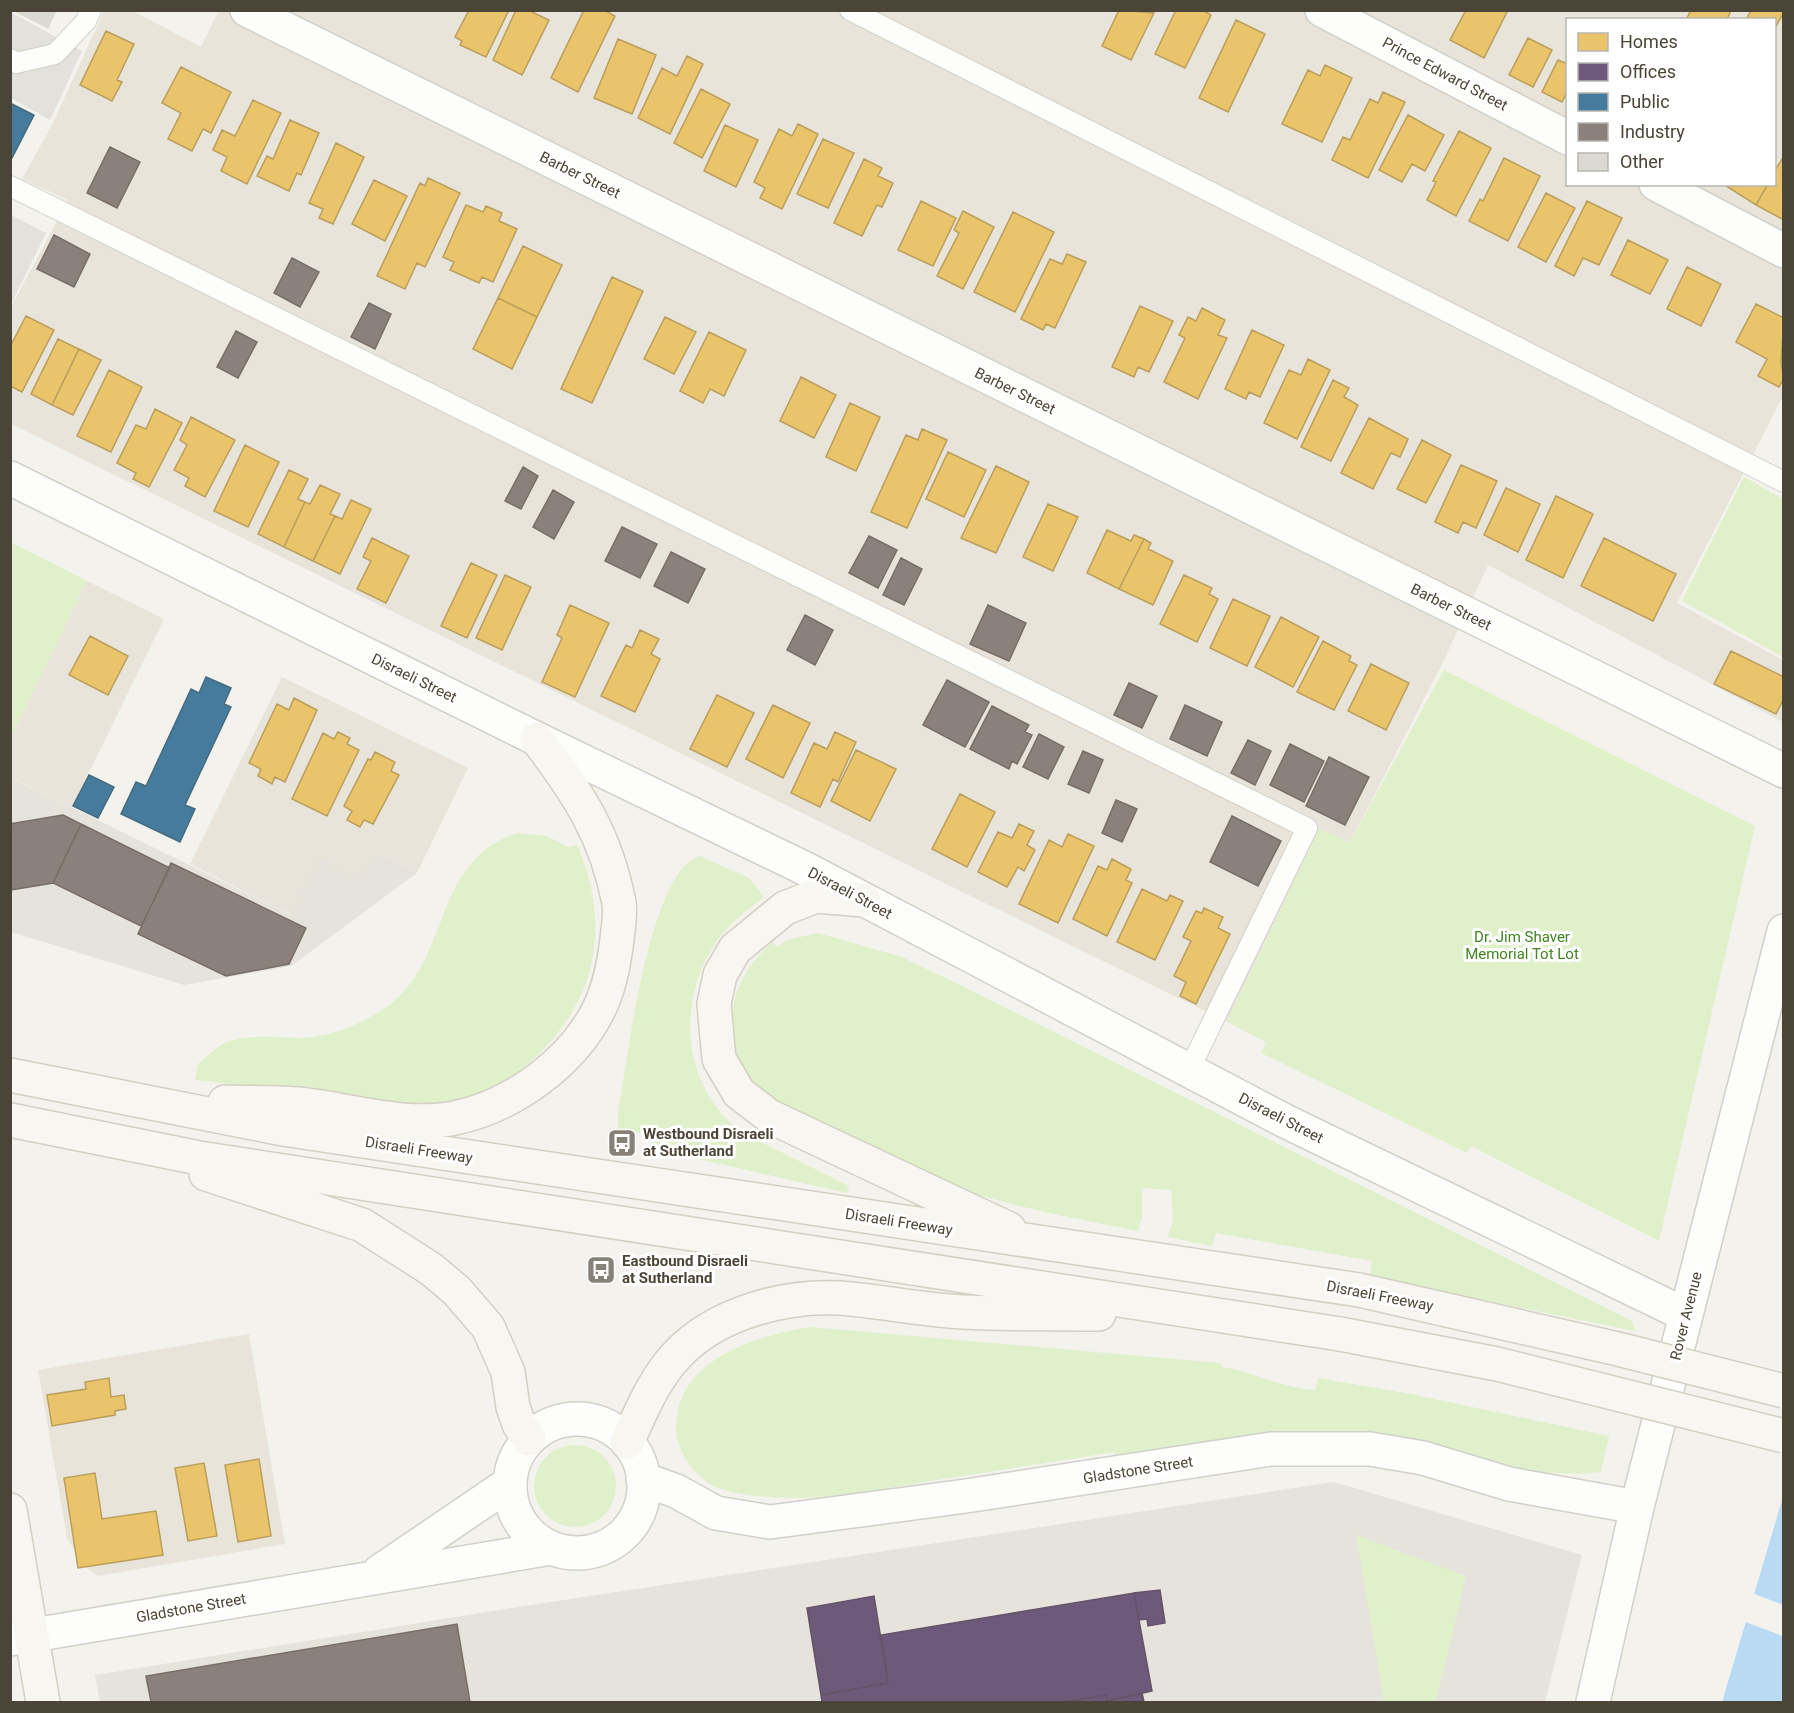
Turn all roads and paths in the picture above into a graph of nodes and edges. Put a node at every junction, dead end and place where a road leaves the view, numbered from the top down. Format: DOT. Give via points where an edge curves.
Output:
graph roads {
  1 [pos="91,10"];
  2 [pos="247,10"];
  3 [pos="850,10"];
  4 [pos="1322,10"];
  5 [pos="10,60"];
  6 [pos="1566,137"];
  7 [pos="10,186"];
  8 [pos="1660,186"];
  9 [pos="1784,251"];
  10 [pos="10,478"];
  11 [pos="1784,482"];
  12 [pos="537,739"];
  13 [pos="1784,771"];
  14 [pos="864,900"];
  15 [pos="1784,931"];
  16 [pos="1190,1070"];
  17 [pos="10,1075"];
  18 [pos="290,1116"];
  19 [pos="10,1120"];
  20 [pos="260,1180"];
  21 [pos="1041,1244"];
  22 [pos="1686,1315"];
  23 [pos="1231,1317"];
  24 [pos="1784,1392"];
  25 [pos="1784,1437"];
  26 [pos="529,1439"];
  27 [pos="627,1442"];
  28 [pos="643,1479"];
  29 [pos="510,1484"];
  30 [pos="1637,1507"];
  31 [pos="10,1510"];
  32 [pos="551,1548"];
  33 [pos="370,1578"];
  34 [pos="22,1637"];
  35 [pos="43,1702"];
  36 [pos="1593,1702"];
  1 -- 5 [label="lane" via="86,21 55,54 16,63"];
  2 -- 13 [label="street, Barber Street"];
  3 -- 11 [label="lane"];
  4 -- 6 [label="street, Prince Edward Street"];
  7 -- 16 [label="lane" via="1307,828"];
  8 -- 9 [label="street"];
  10 -- 12 [label="street, Disraeli Street"];
  12 -- 14 [label="street, Disraeli Street"];
  12 -- 18 [label="main road" via="589,812 607,856 620,906 614,966 599,1009 575,1046 538,1079 496,1104 454,1118"];
  14 -- 16 [label="street, Disraeli Street"];
  14 -- 21 [label="main road" via="816,896 785,908 735,949 720,975 714,1004 719,1059 739,1093 769,1116"];
  15 -- 22 [label="street, Rover Avenue"];
  16 -- 22 [label="street, Disraeli Street" via="1287,1122"];
  17 -- 18 [label="main road, Disraeli Freeway" via="127,1099"];
  18 -- 21 [label="main road, Disraeli Freeway"];
  19 -- 20 [label="main road"];
  20 -- 23 [label="main road"];
  20 -- 26 [label="main road" via="362,1225 431,1269 457,1291 496,1341 508,1372 516,1416"];
  21 -- 24 [label="main road, Disraeli Freeway, bridge" via="1359,1290 1607,1346"];
  22 -- 30 [label="street, Rover Avenue"];
  23 -- 25 [label="main road, bridge" via="1497,1364"];
  23 -- 27 [label="main road" via="950,1311 841,1298 797,1299 712,1329 677,1354 649,1395"];
  26 -- 27 [label="street, Gladstone Street" via="541,1429 571,1419 601,1424"];
  26 -- 29 [label="street, Gladstone Street" via="515,1459"];
  27 -- 28 [label="street, Gladstone Street"];
  28 -- 30 [label="street, Gladstone Street" via="676,1491 716,1513 770,1522 1271,1449 1370,1449 1423,1458 1509,1484"];
  28 -- 32 [label="street, Gladstone Street" via="643,1494 633,1523 610,1544 581,1553"];
  29 -- 32 [label="street, Gladstone Street" via="516,1515 537,1540"];
  29 -- 33 [label="street, Gladstone Street"];
  30 -- 36 [label="street, Rover Avenue"];
  31 -- 34 [label="main road"];
  32 -- 33 [label="street, Gladstone Street"];
  33 -- 34 [label="street, Gladstone Street"];
  34 -- 35 [label="main road"];
}
